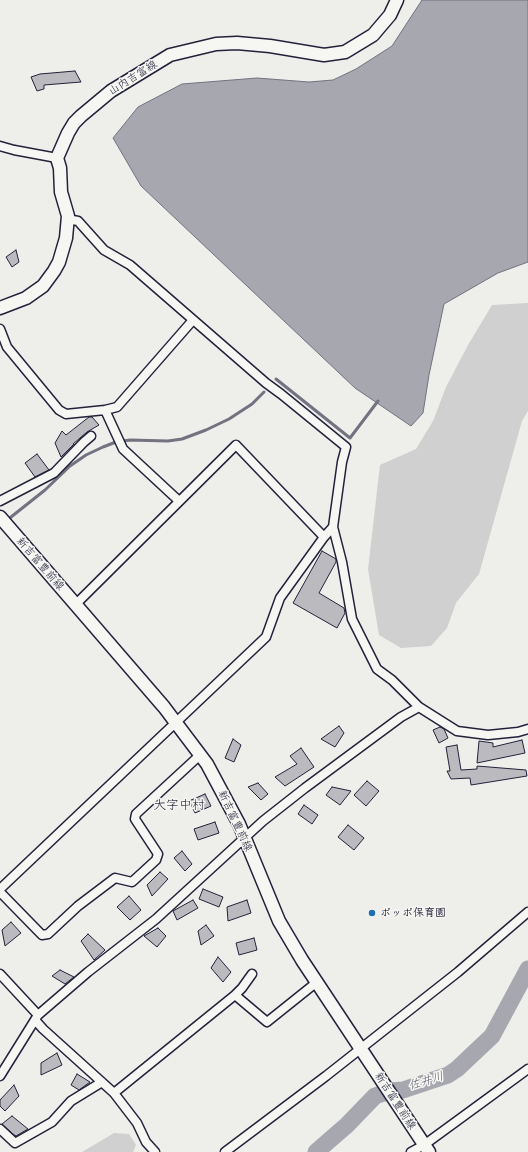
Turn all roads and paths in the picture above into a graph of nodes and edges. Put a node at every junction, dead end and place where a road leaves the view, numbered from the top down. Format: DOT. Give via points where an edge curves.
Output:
graph roads {
  1 [pos="397,0"];
  2 [pos="0,146"];
  3 [pos="57,158"];
  4 [pos="67,219"];
  5 [pos="0,308"];
  6 [pos="193,320"];
  7 [pos="0,329"];
  8 [pos="105,410"];
  9 [pos="91,436"];
  10 [pos="0,501"];
  11 [pos="179,501"];
  12 [pos="0,517"];
  13 [pos="333,527"];
  14 [pos="324,537"];
  15 [pos="75,605"];
  16 [pos="418,707"];
  17 [pos="176,722"];
  18 [pos="528,729"];
  19 [pos="200,754"];
  20 [pos="244,839"];
  21 [pos="0,889"];
  22 [pos="0,892"];
  23 [pos="528,912"];
  24 [pos="0,974"];
  25 [pos="252,974"];
  26 [pos="317,982"];
  27 [pos="235,995"];
  28 [pos="36,1017"];
  29 [pos="361,1048"];
  30 [pos="527,1072"];
  31 [pos="0,1076"];
  32 [pos="102,1082"];
  33 [pos="114,1093"];
  34 [pos="0,1129"];
  35 [pos="426,1149"];
  36 [pos="155,1152"];
  37 [pos="225,1152"];
  38 [pos="411,1152"];
  1 -- 3 [label="main road, 山内吉富線" via="390,15 373,34 345,52 324,55 237,43 216,44 170,55 111,91 81,116 68,133"];
  2 -- 3 [label="street"];
  3 -- 4 [label="main road"];
  4 -- 5 [label="main road" via="66,238 54,271 42,286 26,298"];
  4 -- 6 [label="street" via="78,221 104,250 130,265"];
  6 -- 8 [label="street" via="117,407"];
  6 -- 13 [label="street" via="346,447"];
  7 -- 8 [label="street" via="6,347 59,410 66,414"];
  8 -- 11 [label="street" via="123,449"];
  9 -- 10 [label="street" via="54,473"];
  11 -- 14 [label="street" via="236,445"];
  11 -- 15 [label="street"];
  12 -- 15 [label="main road, 新吉富豊前線"];
  13 -- 14 [label="street"];
  13 -- 16 [label="street" via="352,619 377,669 392,680"];
  14 -- 17 [label="street" via="280,598 266,637"];
  15 -- 17 [label="main road, 新吉富豊前線"];
  16 -- 18 [label="street" via="458,730 488,735"];
  16 -- 20 [label="street" via="389,725 305,788"];
  17 -- 19 [label="main road, 新吉富豊前線"];
  17 -- 21 [label="street"];
  19 -- 20 [label="main road, 新吉富豊前線" via="229,805"];
  19 -- 22 [label="street" via="136,814 135,819 158,854 156,860 132,882 115,878 78,906 48,934 42,935"];
  20 -- 26 [label="main road, 新吉富豊前線" via="279,921"];
  20 -- 28 [label="street" via="156,919"];
  23 -- 29 [label="street" via="464,968"];
  24 -- 28 [label="street"];
  25 -- 27 [label="street"];
  26 -- 27 [label="street" via="267,1022"];
  26 -- 29 [label="main road, 新吉富豊前線"];
  27 -- 33 [label="street"];
  28 -- 31 [label="street"];
  28 -- 32 [label="street" via="43,1029"];
  29 -- 35 [label="main road, 新吉富豊前線"];
  29 -- 37 [label="street"];
  30 -- 35 [label="street"];
  32 -- 33 [label="street"];
  32 -- 34 [label="street" via="71,1102 52,1122 15,1143"];
  33 -- 36 [label="street"];
  35 -- 38 [label="street"];
}
